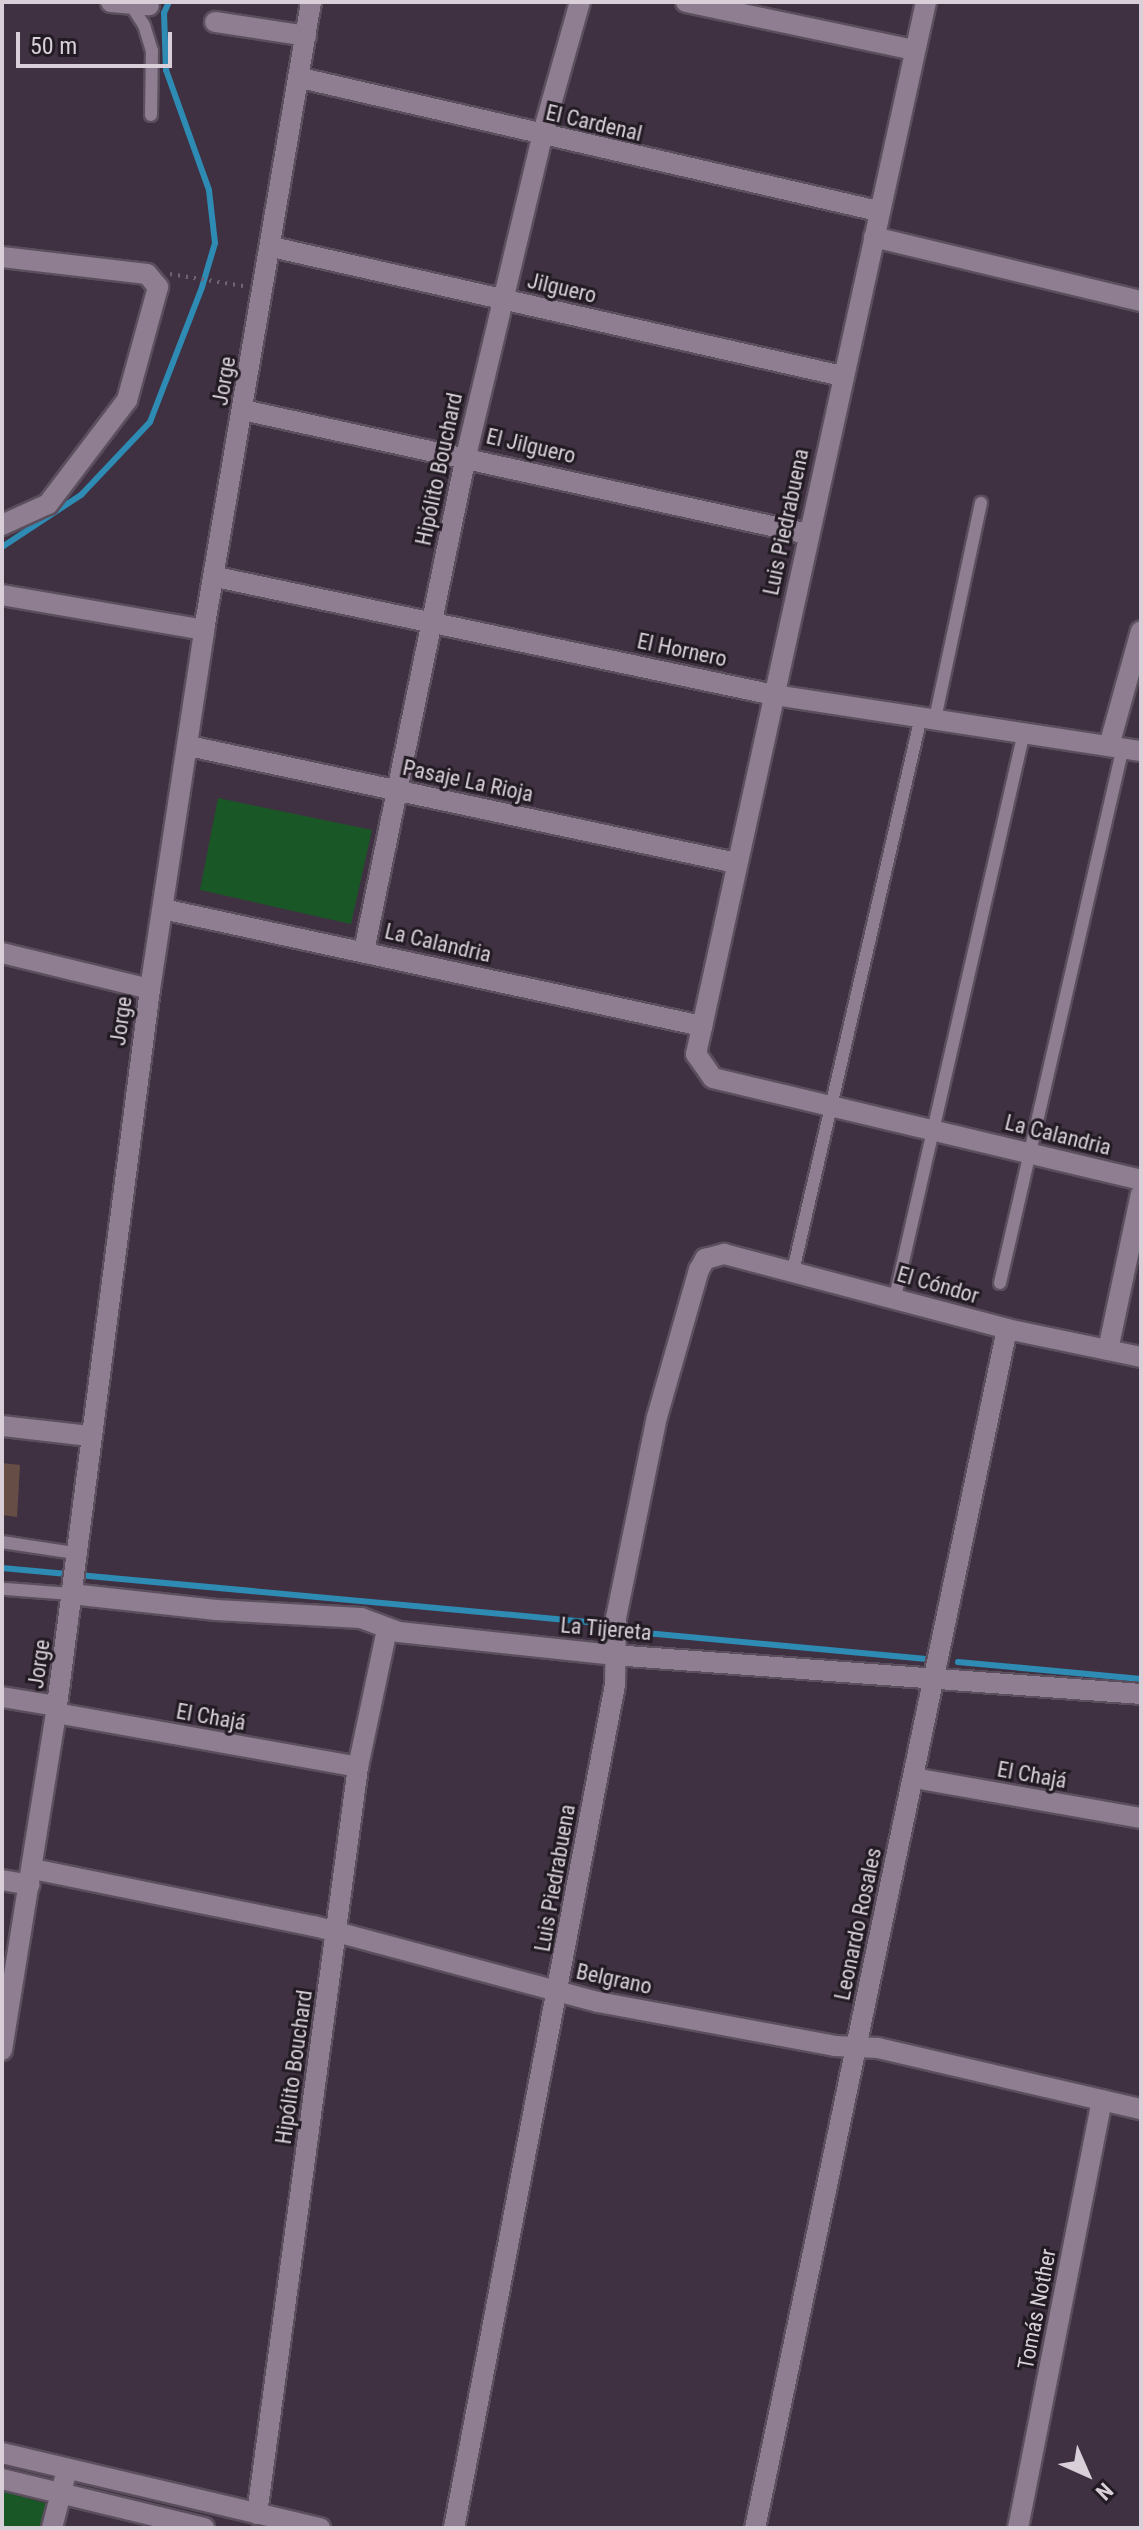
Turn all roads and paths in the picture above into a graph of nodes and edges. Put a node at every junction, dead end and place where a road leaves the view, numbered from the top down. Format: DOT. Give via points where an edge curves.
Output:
graph roads {
  1 [pos="111,2"];
  2 [pos="311,2"];
  3 [pos="580,2"];
  4 [pos="686,2"];
  5 [pos="926,2"];
  6 [pos="139,4"];
  7 [pos="215,22"];
  8 [pos="306,36"];
  9 [pos="914,50"];
  10 [pos="301,78"];
  11 [pos="151,115"];
  12 [pos="542,136"];
  13 [pos="878,211"];
  14 [pos="874,237"];
  15 [pos="272,247"];
  16 [pos="2,257"];
  17 [pos="191,275"];
  18 [pos="219,281"];
  19 [pos="502,299"];
  20 [pos="1141,301"];
  21 [pos="842,376"];
  22 [pos="243,410"];
  23 [pos="466,456"];
  24 [pos="981,503"];
  25 [pos="2,525"];
  26 [pos="808,534"];
  27 [pos="216,577"];
  28 [pos="2,595"];
  29 [pos="431,622"];
  30 [pos="204,630"];
  31 [pos="1141,631"];
  32 [pos="774,695"];
  33 [pos="928,718"];
  34 [pos="1024,732"];
  35 [pos="189,746"];
  36 [pos="1124,748"];
  37 [pos="394,790"];
  38 [pos="736,863"];
  39 [pos="163,909"];
  40 [pos="364,951"];
  41 [pos="2,953"];
  42 [pos="150,989"];
  43 [pos="702,1026"];
  44 [pos="696,1054"];
  45 [pos="833,1105"];
  46 [pos="932,1128"];
  47 [pos="1028,1152"];
  48 [pos="1141,1180"];
  49 [pos="1141,1194"];
  50 [pos="724,1254"];
  51 [pos="793,1271"];
  52 [pos="1000,1283"];
  53 [pos="895,1297"];
  54 [pos="1007,1329"];
  55 [pos="1108,1350"];
  56 [pos="1141,1357"];
  57 [pos="2,1426"];
  58 [pos="90,1436"];
  59 [pos="2,1542"];
  60 [pos="73,1574"];
  61 [pos="6,1589"];
  62 [pos="387,1629"];
  63 [pos="613,1655"];
  64 [pos="935,1679"];
  65 [pos="1141,1694"];
  66 [pos="2,1697"];
  67 [pos="57,1709"];
  68 [pos="358,1767"];
  69 [pos="914,1778"];
  70 [pos="1141,1818"];
  71 [pos="32,1877"];
  72 [pos="2,1880"];
  73 [pos="336,1934"];
  74 [pos="558,1992"];
  75 [pos="856,2046"];
  76 [pos="2,2050"];
  77 [pos="1102,2100"];
  78 [pos="1141,2109"];
  79 [pos="2,2453"];
  80 [pos="67,2469"];
  81 [pos="2,2479"];
  82 [pos="60,2496"];
  83 [pos="257,2514"];
  84 [pos="52,2528"];
  85 [pos="204,2528"];
  86 [pos="320,2528"];
  87 [pos="454,2528"];
  88 [pos="755,2528"];
  89 [pos="1018,2528"];
  1 -- 6 [label="street"];
  2 -- 8 [label="street, Jorge"];
  3 -- 12 [label="street, Hipólito Bouchard"];
  4 -- 9 [label="street"];
  5 -- 9 [label="street, Luis Piedrabuena"];
  6 -- 11 [label="lane" via="152,51"];
  7 -- 8 [label="street"];
  8 -- 10 [label="street, Jorge"];
  9 -- 13 [label="street, Luis Piedrabuena"];
  10 -- 12 [label="street, El Cardenal"];
  10 -- 15 [label="street, Jorge"];
  12 -- 13 [label="street, El Cardenal"];
  12 -- 19 [label="street, Hipólito Bouchard"];
  13 -- 14 [label="street, Luis Piedrabuena"];
  14 -- 20 [label="street"];
  14 -- 21 [label="street, Luis Piedrabuena"];
  15 -- 19 [label="street, Jilguero"];
  15 -- 22 [label="street, Jorge"];
  16 -- 25 [label="street" via="147,274 157,280 134,386 48,504"];
  17 -- 18 [label="path"];
  19 -- 21 [label="street, Jilguero"];
  19 -- 23 [label="street, Hipólito Bouchard"];
  21 -- 26 [label="street, Luis Piedrabuena"];
  22 -- 23 [label="street, El Jilguero"];
  22 -- 27 [label="street, Jorge"];
  23 -- 26 [label="street, El Jilguero"];
  23 -- 29 [label="street, Hipólito Bouchard"];
  24 -- 33 [label="lane"];
  26 -- 32 [label="street, Luis Piedrabuena"];
  27 -- 29 [label="street, El Hornero"];
  27 -- 30 [label="street, Jorge"];
  28 -- 30 [label="street"];
  29 -- 32 [label="street, El Hornero"];
  29 -- 37 [label="street, Hipólito Bouchard"];
  30 -- 35 [label="street, Jorge"];
  31 -- 36 [label="street"];
  32 -- 33 [label="street, El Hornero"];
  32 -- 38 [label="street, Luis Piedrabuena"];
  33 -- 34 [label="street, El Hornero"];
  33 -- 45 [label="lane"];
  34 -- 36 [label="street, El Hornero"];
  34 -- 46 [label="lane"];
  35 -- 37 [label="street, Pasaje La Rioja"];
  35 -- 39 [label="street, Jorge"];
  36 -- 47 [label="lane"];
  37 -- 38 [label="street, Pasaje La Rioja"];
  37 -- 40 [label="street, Hipólito Bouchard"];
  38 -- 43 [label="street, Luis Piedrabuena"];
  39 -- 40 [label="street, La Calandria"];
  39 -- 42 [label="street, Jorge"];
  40 -- 43 [label="street, La Calandria"];
  41 -- 42 [label="street"];
  42 -- 58 [label="street, Jorge"];
  43 -- 44 [label="street, Luis Piedrabuena"];
  44 -- 45 [label="street, La Calandria" via="713,1078"];
  45 -- 46 [label="street, La Calandria"];
  45 -- 51 [label="lane"];
  46 -- 47 [label="street, La Calandria"];
  46 -- 53 [label="lane"];
  47 -- 48 [label="street, La Calandria"];
  47 -- 52 [label="lane"];
  49 -- 55 [label="street"];
  50 -- 51 [label="street, El Cóndor"];
  50 -- 63 [label="street, Luis Piedrabuena" via="705,1259 681,1323 657,1417"];
  51 -- 53 [label="street, El Cóndor"];
  53 -- 54 [label="street, El Cóndor"];
  54 -- 55 [label="street, El Cóndor"];
  54 -- 64 [label="street, Leonardo Rosales"];
  55 -- 56 [label="street, El Cóndor"];
  57 -- 58 [label="street"];
  58 -- 60 [label="street, Jorge"];
  59 -- 60 [label="lane"];
  60 -- 61 [label="lane"];
  60 -- 62 [label="street, La Tijereta" via="216,1610 361,1618"];
  60 -- 67 [label="street, Jorge"];
  62 -- 63 [label="street, La Tijereta"];
  62 -- 68 [label="street, Hipólito Bouchard"];
  63 -- 64 [label="street, La Tijereta"];
  63 -- 74 [label="street, Luis Piedrabuena" via="615,1685"];
  64 -- 65 [label="street, La Tijereta"];
  64 -- 69 [label="street, Leonardo Rosales"];
  66 -- 67 [label="street, El Chajá"];
  67 -- 68 [label="street, El Chajá"];
  67 -- 71 [label="street, Jorge"];
  68 -- 73 [label="street, Hipólito Bouchard"];
  69 -- 70 [label="street, El Chajá"];
  69 -- 75 [label="street, Leonardo Rosales"];
  71 -- 72 [label="street, Belgrano"];
  71 -- 73 [label="street, Belgrano"];
  71 -- 76 [label="street, Jorge"];
  73 -- 74 [label="street, Belgrano"];
  73 -- 83 [label="street, Hipólito Bouchard"];
  74 -- 75 [label="street, Belgrano"];
  74 -- 87 [label="street, Luis Piedrabuena"];
  75 -- 77 [label="street, Belgrano"];
  75 -- 88 [label="street, Leonardo Rosales"];
  77 -- 78 [label="street, Belgrano"];
  77 -- 89 [label="street, Tomás Nother"];
  79 -- 80 [label="street"];
  80 -- 82 [label="street"];
  80 -- 83 [label="street"];
  81 -- 82 [label="street"];
  82 -- 84 [label="street"];
  82 -- 85 [label="street"];
  83 -- 86 [label="street"];
}
